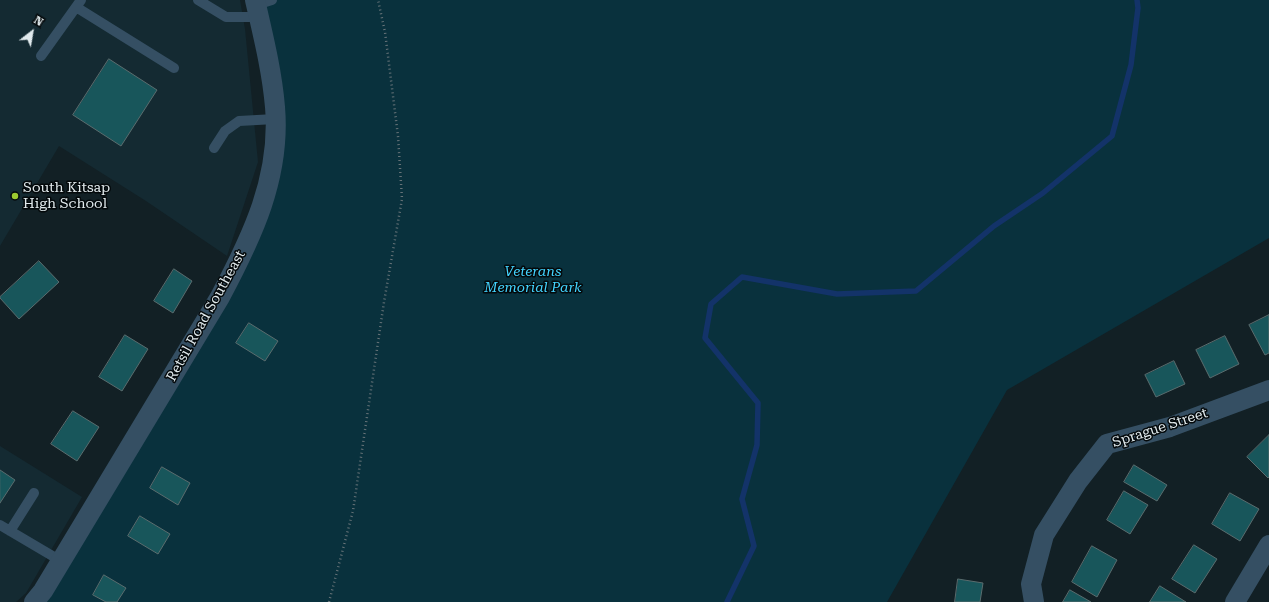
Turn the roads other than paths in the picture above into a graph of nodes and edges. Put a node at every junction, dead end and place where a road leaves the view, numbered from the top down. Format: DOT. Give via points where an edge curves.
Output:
graph roads {
  1 [pos="198,0"];
  2 [pos="78,3"];
  3 [pos="261,5"];
  4 [pos="41,56"];
  5 [pos="174,68"];
  6 [pos="275,119"];
  7 [pos="214,148"];
  8 [pos="1269,390"];
  9 [pos="34,493"];
  10 [pos="0,524"];
  11 [pos="10,531"];
  12 [pos="1269,545"];
  13 [pos="61,561"];
  14 [pos="34,602"];
  15 [pos="1034,602"];
  16 [pos="1235,602"];
  1 -- 3 [label="lane" via="226,17"];
  2 -- 4 [label="lane"];
  2 -- 5 [label="lane"];
  3 -- 6 [label="street, Retsil Road Southeast"];
  6 -- 7 [label="lane" via="239,121 225,131"];
  6 -- 13 [label="street, Retsil Road Southeast" via="272,164 266,195 239,262"];
  8 -- 15 [label="street, Sprague Street" via="1170,427 1107,444 1078,481 1044,535 1031,584"];
  9 -- 11 [label="lane"];
  10 -- 11 [label="lane"];
  11 -- 13 [label="lane"];
  12 -- 16 [label="street"];
  13 -- 14 [label="street, Retsil Road Southeast" via="43,592"];
}
